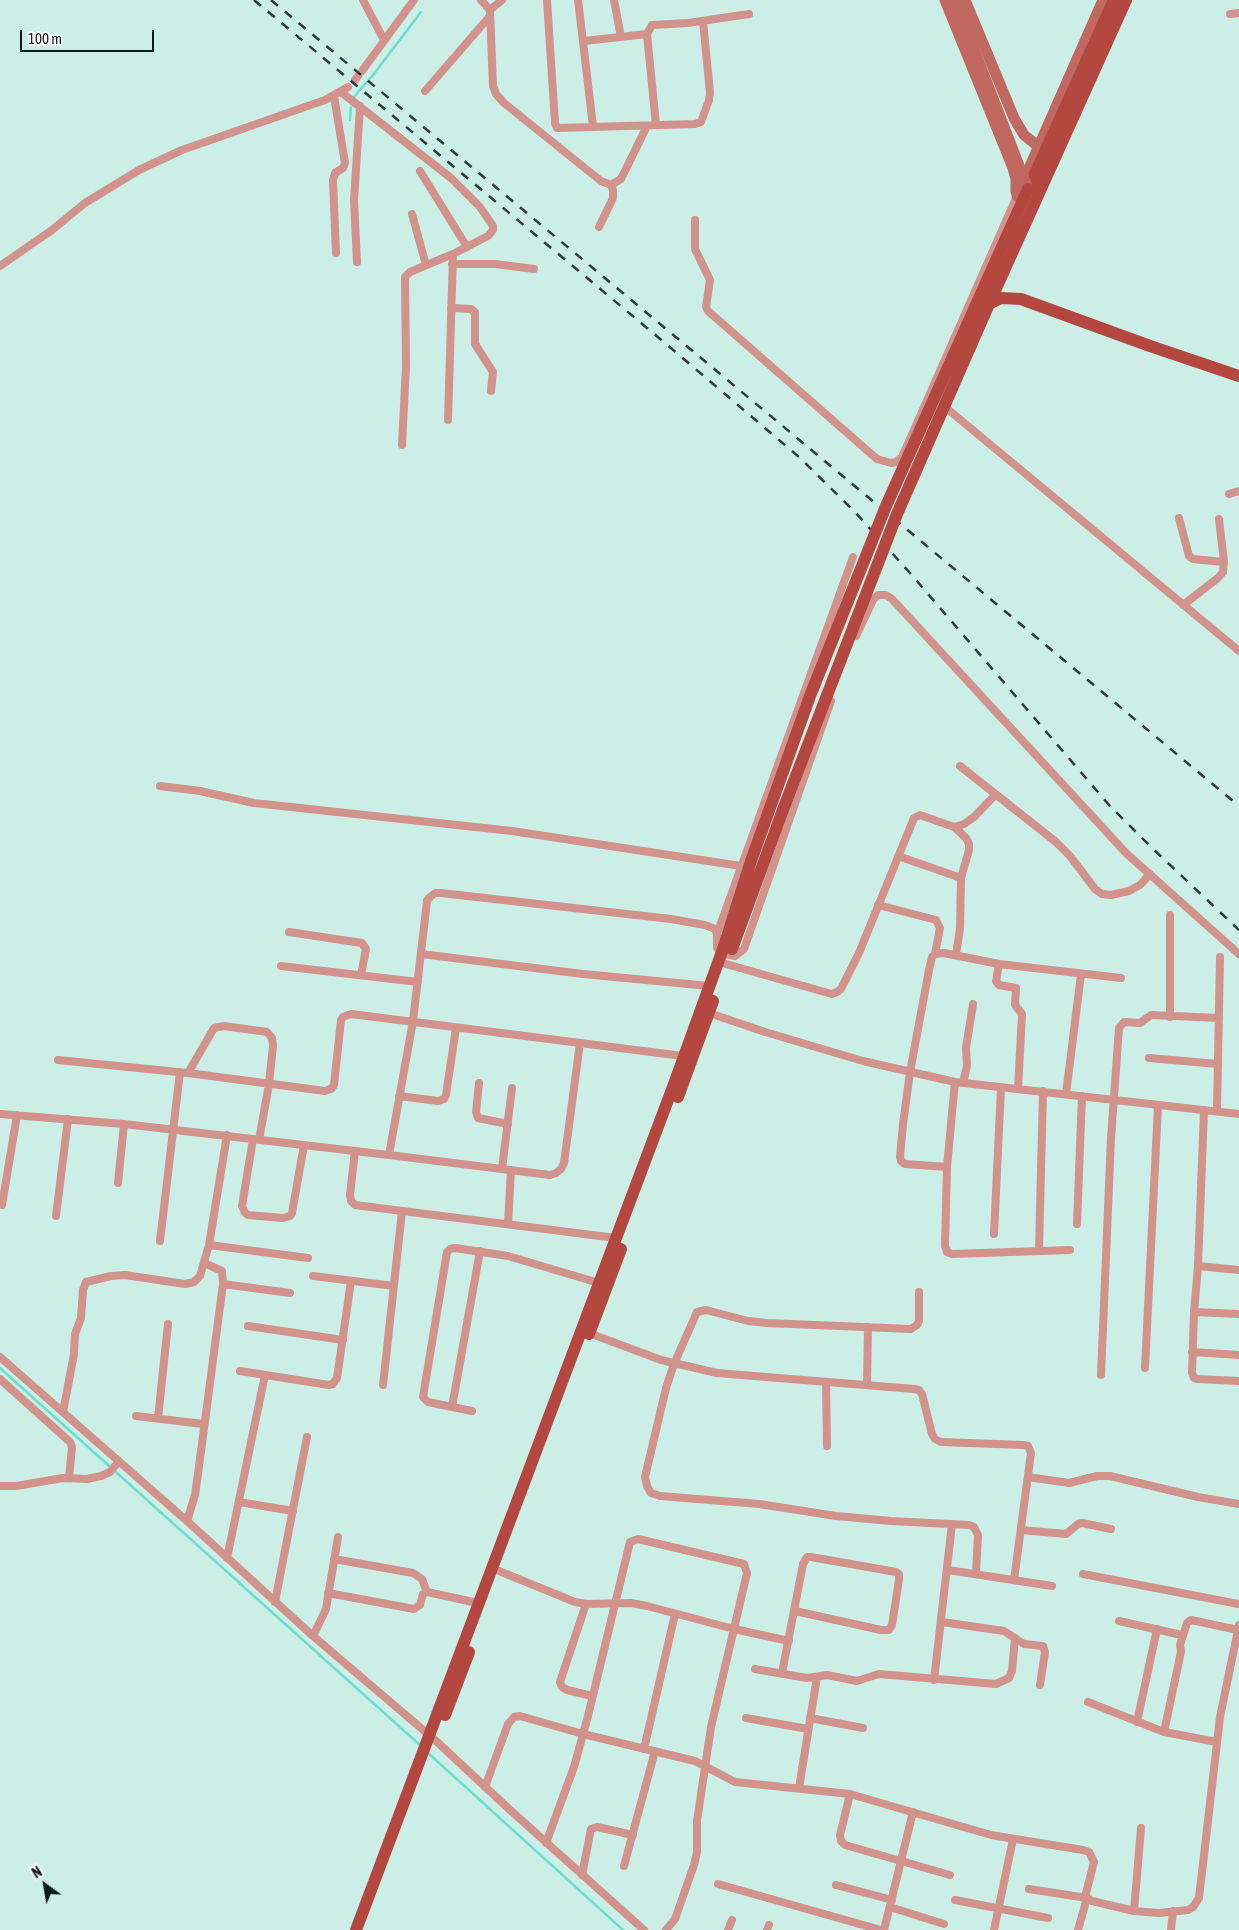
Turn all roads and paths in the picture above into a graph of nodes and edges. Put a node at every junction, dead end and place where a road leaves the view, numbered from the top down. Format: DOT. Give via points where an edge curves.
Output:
graph roads {
  1 [pos="363,0"];
  2 [pos="414,0"];
  3 [pos="481,0"];
  4 [pos="502,0"];
  5 [pos="547,0"];
  6 [pos="578,0"];
  7 [pos="614,0"];
  8 [pos="945,0"];
  9 [pos="955,0"];
  10 [pos="965,0"];
  11 [pos="1103,0"];
  12 [pos="1114,0"];
  13 [pos="1126,0"];
  14 [pos="490,13"];
  15 [pos="749,14"];
  16 [pos="1230,14"];
  17 [pos="1239,14"];
  18 [pos="703,21"];
  19 [pos="647,34"];
  20 [pos="621,37"];
  21 [pos="384,40"];
  22 [pos="584,41"];
  23 [pos="359,76"];
  24 [pos="425,91"];
  25 [pos="341,92"];
  26 [pos="360,106"];
  27 [pos="656,125"];
  28 [pos="593,126"];
  29 [pos="647,126"];
  30 [pos="1038,146"];
  31 [pos="420,171"];
  32 [pos="611,185"];
  33 [pos="1028,189"];
  34 [pos="1017,196"];
  35 [pos="412,214"];
  36 [pos="695,220"];
  37 [pos="599,227"];
  38 [pos="467,247"];
  39 [pos="336,253"];
  40 [pos="453,254"];
  41 [pos="357,262"];
  42 [pos="452,264"];
  43 [pos="426,265"];
  44 [pos="0,266"];
  45 [pos="534,269"];
  46 [pos="988,304"];
  47 [pos="451,308"];
  48 [pos="1239,376"];
  49 [pos="491,391"];
  50 [pos="945,407"];
  51 [pos="448,420"];
  52 [pos="402,445"];
  53 [pos="1239,491"];
  54 [pos="1229,494"];
  55 [pos="1180,518"];
  56 [pos="1219,519"];
  57 [pos="853,557"];
  58 [pos="1224,562"];
  59 [pos="1183,605"];
  60 [pos="1239,651"];
  61 [pos="960,766"];
  62 [pos="160,786"];
  63 [pos="995,795"];
  64 [pos="954,827"];
  65 [pos="898,856"];
  66 [pos="741,866"];
  67 [pos="1150,874"];
  68 [pos="961,878"];
  69 [pos="878,905"];
  70 [pos="1170,915"];
  71 [pos="289,932"];
  72 [pos="717,934"];
  73 [pos="727,953"];
  74 [pos="421,954"];
  75 [pos="935,954"];
  76 [pos="1239,954"];
  77 [pos="956,955"];
  78 [pos="1220,957"];
  79 [pos="999,964"];
  80 [pos="281,966"];
  81 [pos="1081,974"];
  82 [pos="361,975"];
  83 [pos="1121,978"];
  84 [pos="418,982"];
  85 [pos="709,986"];
  86 [pos="973,1004"];
  87 [pos="709,1013"];
  88 [pos="1170,1017"];
  89 [pos="1219,1018"];
  90 [pos="413,1021"];
  91 [pos="456,1028"];
  92 [pos="580,1043"];
  93 [pos="683,1056"];
  94 [pos="1149,1058"];
  95 [pos="58,1060"];
  96 [pos="1218,1064"];
  97 [pos="184,1072"];
  98 [pos="910,1072"];
  99 [pos="479,1083"];
  100 [pos="959,1083"];
  101 [pos="269,1084"];
  102 [pos="512,1088"];
  103 [pos="1001,1088"];
  104 [pos="1018,1089"];
  105 [pos="1043,1091"];
  106 [pos="1066,1094"];
  107 [pos="399,1096"];
  108 [pos="1082,1096"];
  109 [pos="1114,1100"];
  110 [pos="1158,1106"];
  111 [pos="1204,1110"];
  112 [pos="1217,1111"];
  113 [pos="0,1114"];
  114 [pos="1239,1114"];
  115 [pos="17,1115"];
  116 [pos="68,1119"];
  117 [pos="124,1124"];
  118 [pos="508,1124"];
  119 [pos="174,1129"];
  120 [pos="227,1135"];
  121 [pos="256,1139"];
  122 [pos="304,1145"];
  123 [pos="355,1152"];
  124 [pos="389,1155"];
  125 [pos="947,1167"];
  126 [pos="502,1169"];
  127 [pos="511,1170"];
  128 [pos="118,1183"];
  129 [pos="2,1205"];
  130 [pos="402,1211"];
  131 [pos="56,1216"];
  132 [pos="508,1224"];
  133 [pos="1077,1224"];
  134 [pos="994,1234"];
  135 [pos="616,1238"];
  136 [pos="160,1241"];
  137 [pos="209,1245"];
  138 [pos="1070,1250"];
  139 [pos="480,1251"];
  140 [pos="1039,1251"];
  141 [pos="308,1258"];
  142 [pos="204,1264"];
  143 [pos="1198,1266"];
  144 [pos="1239,1270"];
  145 [pos="313,1276"];
  146 [pos="351,1281"];
  147 [pos="599,1283"];
  148 [pos="223,1284"];
  149 [pos="394,1286"];
  150 [pos="290,1292"];
  151 [pos="919,1292"];
  152 [pos="1194,1312"];
  153 [pos="1239,1314"];
  154 [pos="168,1324"];
  155 [pos="248,1326"];
  156 [pos="868,1327"];
  157 [pos="589,1333"];
  158 [pos="343,1340"];
  159 [pos="1192,1352"];
  160 [pos="1239,1355"];
  161 [pos="0,1357"];
  162 [pos="674,1364"];
  163 [pos="1145,1368"];
  164 [pos="240,1371"];
  165 [pos="265,1375"];
  166 [pos="1101,1375"];
  167 [pos="0,1379"];
  168 [pos="1239,1381"];
  169 [pos="826,1382"];
  170 [pos="383,1385"];
  171 [pos="867,1385"];
  172 [pos="452,1407"];
  173 [pos="472,1411"];
  174 [pos="63,1412"];
  175 [pos="136,1416"];
  176 [pos="158,1418"];
  177 [pos="203,1424"];
  178 [pos="307,1437"];
  179 [pos="827,1446"];
  180 [pos="118,1463"];
  181 [pos="1028,1477"];
  182 [pos="69,1478"];
  183 [pos="0,1486"];
  184 [pos="239,1502"];
  185 [pos="1239,1504"];
  186 [pos="293,1511"];
  187 [pos="187,1521"];
  188 [pos="952,1524"];
  189 [pos="1111,1529"];
  190 [pos="1020,1530"];
  191 [pos="338,1537"];
  192 [pos="227,1558"];
  193 [pos="334,1559"];
  194 [pos="948,1570"];
  195 [pos="499,1571"];
  196 [pos="976,1573"];
  197 [pos="1083,1574"];
  198 [pos="1014,1580"];
  199 [pos="1052,1586"];
  200 [pos="427,1592"];
  201 [pos="328,1593"];
  202 [pos="274,1602"];
  203 [pos="478,1603"];
  204 [pos="615,1603"];
  205 [pos="586,1604"];
  206 [pos="1239,1604"];
  207 [pos="794,1611"];
  208 [pos="675,1614"];
  209 [pos="1119,1621"];
  210 [pos="942,1622"];
  211 [pos="1238,1627"];
  212 [pos="734,1629"];
  213 [pos="1157,1630"];
  214 [pos="1182,1635"];
  215 [pos="313,1636"];
  216 [pos="1015,1638"];
  217 [pos="789,1641"];
  218 [pos="754,1669"];
  219 [pos="782,1673"];
  220 [pos="818,1677"];
  221 [pos="934,1680"];
  222 [pos="1040,1685"];
  223 [pos="592,1696"];
  224 [pos="1088,1702"];
  225 [pos="746,1718"];
  226 [pos="810,1718"];
  227 [pos="1137,1722"];
  228 [pos="863,1728"];
  229 [pos="808,1729"];
  230 [pos="1164,1732"];
  231 [pos="583,1734"];
  232 [pos="1217,1742"];
  233 [pos="429,1746"];
  234 [pos="644,1749"];
  235 [pos="655,1751"];
  236 [pos="706,1766"];
  237 [pos="485,1787"];
  238 [pos="799,1788"];
  239 [pos="850,1794"];
  240 [pos="913,1812"];
  241 [pos="1141,1828"];
  242 [pos="633,1835"];
  243 [pos="1013,1839"];
  244 [pos="546,1843"];
  245 [pos="901,1861"];
  246 [pos="624,1866"];
  247 [pos="582,1875"];
  248 [pos="950,1875"];
  249 [pos="718,1884"];
  250 [pos="836,1885"];
  251 [pos="1029,1889"];
  252 [pos="1087,1898"];
  253 [pos="955,1900"];
  254 [pos="891,1904"];
  255 [pos="999,1908"];
  256 [pos="1134,1911"];
  257 [pos="1173,1911"];
  258 [pos="1048,1918"];
  259 [pos="732,1920"];
  260 [pos="944,1924"];
  261 [pos="356,1930"];
  262 [pos="364,1930"];
  263 [pos="644,1930"];
  264 [pos="666,1930"];
  265 [pos="728,1930"];
  266 [pos="883,1930"];
  267 [pos="994,1930"];
  268 [pos="1078,1930"];
  269 [pos="1171,1930"];
  1 -- 21 [label="street"];
  2 -- 21 [label="street"];
  3 -- 14 [label="street"];
  4 -- 14 [label="street"];
  5 -- 28 [label="street" via="555,126"];
  6 -- 22 [label="street"];
  7 -- 20 [label="street"];
  8 -- 34 [label="street" via="1013,168"];
  9 -- 33 [label="street, bridge"];
  10 -- 30 [label="street" via="1014,118 1024,135"];
  11 -- 30 [label="street"];
  12 -- 33 [label="main road"];
  13 -- 46 [label="main road"];
  14 -- 24 [label="street"];
  14 -- 32 [label="street" via="496,94 504,104 600,181"];
  15 -- 18 [label="street"];
  16 -- 17 [label="street"];
  18 -- 19 [label="street" via="652,25"];
  18 -- 27 [label="street" via="710,93 702,120 696,124"];
  19 -- 20 [label="street"];
  19 -- 27 [label="street"];
  20 -- 22 [label="street"];
  21 -- 23 [label="street"];
  22 -- 28 [label="street"];
  25 -- 26 [label="street"];
  25 -- 39 [label="street" via="345,163 333,180"];
  25 -- 44 [label="street" via="182,150 139,170 85,203"];
  26 -- 38 [label="street" via="451,178 492,222 491,233"];
  26 -- 41 [label="street" via="354,193"];
  27 -- 29 [label="street"];
  28 -- 29 [label="street"];
  29 -- 32 [label="street" via="621,180"];
  30 -- 34 [label="street"];
  31 -- 38 [label="street"];
  32 -- 37 [label="street" via="613,198"];
  33 -- 73 [label="main road, bridge" via="886,506 810,696 751,861"];
  34 -- 36 [label="street" via="902,457 891,463 877,459 708,311 710,280 695,249"];
  35 -- 43 [label="street"];
  38 -- 40 [label="street"];
  40 -- 42 [label="street"];
  40 -- 43 [label="street"];
  42 -- 45 [label="street" via="495,264"];
  42 -- 47 [label="street"];
  43 -- 52 [label="street" via="405,277 406,366"];
  46 -- 48 [label="main road" via="1001,298 1021,299"];
  46 -- 50 [label="main road, bridge"];
  47 -- 49 [label="street" via="474,310 475,344 493,372"];
  47 -- 51 [label="street"];
  50 -- 59 [label="street"];
  50 -- 73 [label="main road, bridge" via="897,514"];
  53 -- 54 [label="street"];
  55 -- 58 [label="street" via="1189,556"];
  56 -- 58 [label="street"];
  57 -- 66 [label="street"];
  58 -- 59 [label="street" via="1223,572 1218,578"];
  59 -- 60 [label="street"];
  61 -- 63 [label="street"];
  62 -- 66 [label="street" via="254,803 512,831"];
  63 -- 64 [label="street" via="974,817"];
  63 -- 67 [label="street" via="1056,842 1095,890 1102,894 1129,891"];
  64 -- 65 [label="street" via="916,816"];
  64 -- 68 [label="street" via="969,844"];
  65 -- 68 [label="street"];
  65 -- 69 [label="street"];
  66 -- 72 [label="street"];
  67 -- 73 [label="street" via="1061,784 892,599 878,595 872,600 854,641 744,949 735,956"];
  67 -- 76 [label="street"];
  68 -- 77 [label="street"];
  69 -- 73 [label="street" via="841,989 832,994"];
  69 -- 75 [label="street" via="936,920 940,928"];
  70 -- 88 [label="street"];
  71 -- 82 [label="street" via="362,943 366,949"];
  72 -- 73 [label="street" via="716,944"];
  72 -- 74 [label="street" via="710,926 671,919 435,893 427,902"];
  73 -- 85 [label="main road"];
  73 -- 87 [label="main road"];
  74 -- 84 [label="street"];
  74 -- 85 [label="street"];
  75 -- 77 [label="street"];
  75 -- 98 [label="street" via="929,970"];
  77 -- 79 [label="street"];
  78 -- 89 [label="street"];
  79 -- 81 [label="street"];
  79 -- 104 [label="street" via="996,981 999,985 1016,988 1015,1005 1022,1014"];
  80 -- 82 [label="street"];
  81 -- 83 [label="street"];
  81 -- 106 [label="street"];
  82 -- 84 [label="street"];
  84 -- 90 [label="street"];
  85 -- 93 [label="main road"];
  86 -- 100 [label="street" via="966,1048 967,1066"];
  87 -- 98 [label="street"];
  87 -- 157 [label="main road"];
  88 -- 89 [label="street"];
  88 -- 109 [label="street" via="1151,1015 1140,1023 1121,1024"];
  89 -- 96 [label="street"];
  90 -- 91 [label="street"];
  90 -- 101 [label="street" via="347,1015 341,1020 331,1089"];
  90 -- 107 [label="street"];
  91 -- 92 [label="street"];
  91 -- 107 [label="street" via="444,1099"];
  92 -- 93 [label="street"];
  92 -- 127 [label="street" via="561,1169 550,1175"];
  93 -- 135 [label="main road"];
  94 -- 96 [label="street"];
  95 -- 97 [label="street"];
  96 -- 112 [label="street"];
  97 -- 101 [label="street"];
  97 -- 101 [label="street" via="214,1028 260,1030 272,1038"];
  97 -- 119 [label="street"];
  98 -- 100 [label="street"];
  98 -- 125 [label="street" via="901,1161"];
  99 -- 118 [label="street" via="478,1118"];
  100 -- 103 [label="street"];
  100 -- 125 [label="street"];
  101 -- 121 [label="street"];
  102 -- 118 [label="street"];
  103 -- 104 [label="street"];
  103 -- 134 [label="street"];
  104 -- 105 [label="street"];
  105 -- 106 [label="street"];
  105 -- 140 [label="street"];
  106 -- 108 [label="street"];
  107 -- 124 [label="street"];
  108 -- 109 [label="street"];
  108 -- 133 [label="street"];
  109 -- 110 [label="street"];
  109 -- 166 [label="street"];
  110 -- 111 [label="street"];
  110 -- 163 [label="street"];
  111 -- 112 [label="street"];
  111 -- 143 [label="street"];
  112 -- 114 [label="street"];
  113 -- 115 [label="street"];
  115 -- 116 [label="street"];
  115 -- 129 [label="street"];
  116 -- 117 [label="street"];
  116 -- 131 [label="street"];
  117 -- 119 [label="street"];
  117 -- 128 [label="street"];
  118 -- 126 [label="street"];
  119 -- 120 [label="street"];
  119 -- 136 [label="street"];
  120 -- 121 [label="street"];
  120 -- 137 [label="street"];
  121 -- 122 [label="street"];
  121 -- 122 [label="street" via="242,1206 248,1215 290,1216"];
  122 -- 123 [label="street"];
  123 -- 124 [label="street"];
  123 -- 130 [label="street" via="351,1201 360,1206"];
  124 -- 126 [label="street"];
  125 -- 140 [label="street" via="945,1246 948,1252"];
  126 -- 127 [label="street"];
  127 -- 132 [label="street"];
  130 -- 132 [label="street"];
  130 -- 149 [label="street"];
  132 -- 135 [label="street"];
  135 -- 147 [label="main road"];
  137 -- 141 [label="street"];
  137 -- 142 [label="street"];
  138 -- 140 [label="street"];
  139 -- 147 [label="street"];
  139 -- 172 [label="street"];
  139 -- 172 [label="street" via="455,1248 445,1256 422,1392 428,1402"];
  142 -- 148 [label="street" via="222,1271"];
  142 -- 174 [label="street" via="200,1276 185,1284 125,1275 86,1282 74,1334 74,1354"];
  143 -- 144 [label="street"];
  143 -- 152 [label="street"];
  145 -- 146 [label="street"];
  146 -- 149 [label="street"];
  146 -- 158 [label="street"];
  147 -- 203 [label="main road"];
  148 -- 150 [label="street"];
  148 -- 177 [label="street"];
  149 -- 170 [label="street"];
  151 -- 156 [label="street" via="919,1321 915,1328"];
  152 -- 153 [label="street"];
  152 -- 159 [label="street"];
  154 -- 176 [label="street"];
  155 -- 158 [label="street"];
  156 -- 162 [label="street" via="767,1323 701,1310 694,1316"];
  156 -- 171 [label="street"];
  157 -- 162 [label="street"];
  157 -- 195 [label="main road"];
  158 -- 165 [label="street" via="337,1378 333,1384"];
  159 -- 160 [label="street"];
  159 -- 168 [label="street" via="1194,1378"];
  161 -- 174 [label="street"];
  162 -- 169 [label="street" via="717,1374"];
  162 -- 188 [label="street" via="646,1477 651,1493 854,1517"];
  164 -- 165 [label="street"];
  165 -- 184 [label="street"];
  167 -- 182 [label="street" via="70,1442"];
  169 -- 171 [label="street"];
  169 -- 179 [label="street"];
  171 -- 181 [label="street" via="919,1390 935,1440 1028,1446 1031,1453"];
  172 -- 173 [label="street"];
  174 -- 180 [label="street"];
  175 -- 176 [label="street"];
  176 -- 177 [label="street"];
  177 -- 187 [label="street" via="195,1494"];
  178 -- 186 [label="street"];
  180 -- 182 [label="street" via="106,1475"];
  180 -- 187 [label="street"];
  181 -- 185 [label="street" via="1069,1483 1110,1476"];
  181 -- 190 [label="street"];
  182 -- 183 [label="street"];
  184 -- 186 [label="street"];
  184 -- 192 [label="street"];
  186 -- 202 [label="street"];
  187 -- 192 [label="street"];
  188 -- 194 [label="street"];
  188 -- 196 [label="street" via="969,1525 977,1530"];
  189 -- 190 [label="street" via="1082,1523 1066,1534"];
  190 -- 198 [label="street"];
  191 -- 193 [label="street"];
  192 -- 202 [label="street"];
  193 -- 200 [label="street" via="413,1573 422,1579"];
  193 -- 201 [label="street"];
  194 -- 196 [label="street"];
  194 -- 210 [label="street"];
  195 -- 205 [label="street"];
  195 -- 233 [label="main road"];
  196 -- 198 [label="street"];
  197 -- 206 [label="street"];
  198 -- 199 [label="street"];
  200 -- 201 [label="street" via="414,1609"];
  200 -- 203 [label="street"];
  201 -- 215 [label="street" via="323,1615"];
  202 -- 215 [label="street"];
  203 -- 233 [label="main road"];
  204 -- 205 [label="street"];
  204 -- 208 [label="street" via="647,1606"];
  204 -- 212 [label="street" via="630,1542 638,1539 744,1564 748,1573"];
  204 -- 223 [label="street"];
  205 -- 223 [label="street" via="560,1682 567,1690"];
  207 -- 207 [label="street" via="889,1630 899,1574 807,1557"];
  207 -- 217 [label="street"];
  208 -- 212 [label="street"];
  208 -- 234 [label="street"];
  209 -- 213 [label="street"];
  210 -- 216 [label="street" via="1004,1630"];
  210 -- 221 [label="street"];
  211 -- 214 [label="street" via="1191,1620"];
  211 -- 232 [label="street"];
  212 -- 217 [label="street"];
  212 -- 236 [label="street"];
  213 -- 214 [label="street"];
  213 -- 227 [label="street"];
  214 -- 230 [label="street" via="1182,1652"];
  215 -- 233 [label="street"];
  216 -- 221 [label="street" via="1012,1671 1003,1682"];
  216 -- 222 [label="street" via="1024,1644 1039,1645 1045,1649"];
  217 -- 219 [label="street"];
  218 -- 219 [label="street"];
  219 -- 220 [label="street"];
  220 -- 221 [label="street" via="827,1675 857,1681 880,1674"];
  220 -- 226 [label="street"];
  223 -- 231 [label="street"];
  224 -- 227 [label="street"];
  225 -- 229 [label="street"];
  226 -- 228 [label="street"];
  226 -- 229 [label="street"];
  227 -- 230 [label="street"];
  229 -- 238 [label="street"];
  230 -- 232 [label="street"];
  231 -- 234 [label="street"];
  231 -- 237 [label="street" via="526,1717 514,1717 508,1724"];
  231 -- 244 [label="street"];
  232 -- 257 [label="street" via="1199,1898 1188,1910"];
  233 -- 237 [label="street"];
  233 -- 261 [label="main road"];
  233 -- 262 [label="main road"];
  234 -- 235 [label="street"];
  235 -- 236 [label="street"];
  235 -- 242 [label="street"];
  236 -- 238 [label="street" via="735,1782"];
  236 -- 264 [label="street" via="694,1865 675,1919"];
  237 -- 244 [label="street"];
  238 -- 239 [label="street"];
  239 -- 240 [label="street"];
  239 -- 245 [label="street" via="841,1841 851,1848"];
  240 -- 243 [label="street"];
  240 -- 245 [label="street"];
  241 -- 256 [label="street"];
  242 -- 246 [label="street"];
  242 -- 247 [label="street" via="598,1826 591,1829"];
  243 -- 252 [label="street" via="1089,1852 1094,1862"];
  243 -- 255 [label="street"];
  244 -- 247 [label="street"];
  245 -- 248 [label="street"];
  245 -- 254 [label="street"];
  247 -- 263 [label="street"];
  249 -- 266 [label="street"];
  250 -- 254 [label="street"];
  251 -- 252 [label="street"];
  252 -- 256 [label="street"];
  252 -- 268 [label="street"];
  253 -- 255 [label="street"];
  254 -- 260 [label="street"];
  254 -- 266 [label="street"];
  255 -- 258 [label="street"];
  255 -- 267 [label="street"];
  256 -- 257 [label="street"];
  257 -- 269 [label="street"];
  259 -- 265 [label="street"];
}
